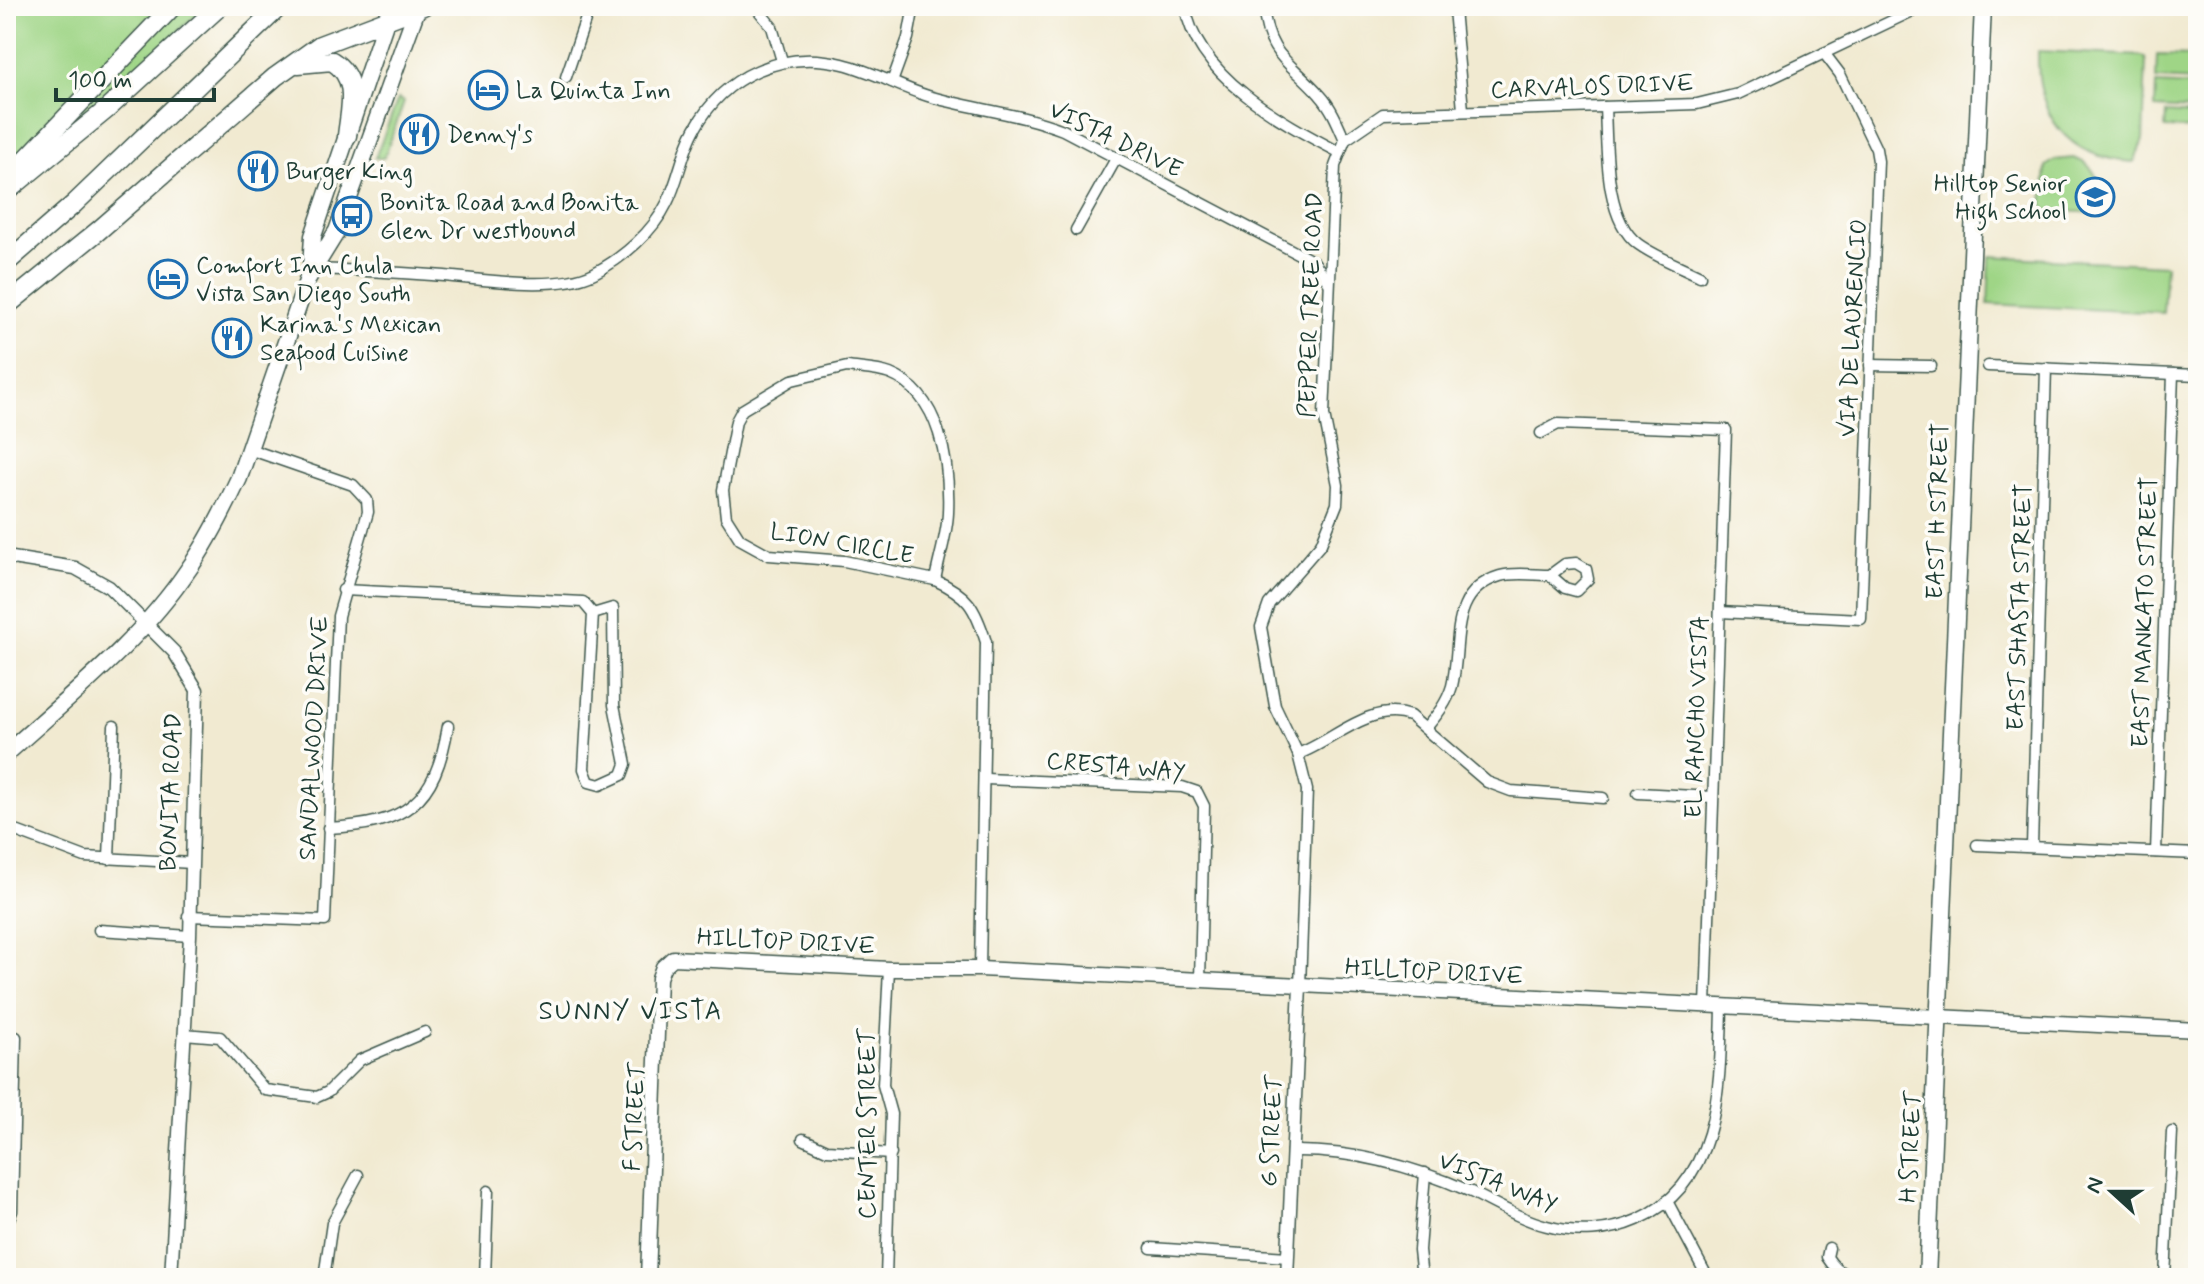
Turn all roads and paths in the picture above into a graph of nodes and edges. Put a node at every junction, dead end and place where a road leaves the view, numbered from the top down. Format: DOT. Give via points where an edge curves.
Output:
graph roads {
  1 [pos="173,6"];
  2 [pos="220,6"];
  3 [pos="280,6"];
  4 [pos="590,6"];
  5 [pos="755,6"];
  6 [pos="914,6"];
  7 [pos="1185,6"];
  8 [pos="1263,6"];
  9 [pos="1923,6"];
  10 [pos="1983,6"];
  11 [pos="420,7"];
  12 [pos="1454,9"];
  13 [pos="388,14"];
  14 [pos="1824,53"];
  15 [pos="782,61"];
  16 [pos="291,65"];
  17 [pos="566,77"];
  18 [pos="892,82"];
  19 [pos="1605,107"];
  20 [pos="1463,110"];
  21 [pos="347,136"];
  22 [pos="1345,140"];
  23 [pos="1339,152"];
  24 [pos="1117,157"];
  25 [pos="6,180"];
  26 [pos="6,192"];
  27 [pos="1076,230"];
  28 [pos="6,263"];
  29 [pos="311,269"];
  30 [pos="1700,276"];
  31 [pos="1330,287"];
  32 [pos="6,306"];
  33 [pos="1870,365"];
  34 [pos="1931,366"];
  35 [pos="1988,366"];
  36 [pos="2046,368"];
  37 [pos="2173,374"];
  38 [pos="2198,375"];
  39 [pos="1541,433"];
  40 [pos="249,449"];
  41 [pos="6,557"];
  42 [pos="1550,575"];
  43 [pos="935,580"];
  44 [pos="343,590"];
  45 [pos="1720,612"];
  46 [pos="593,614"];
  47 [pos="146,623"];
  48 [pos="114,726"];
  49 [pos="448,726"];
  50 [pos="1426,728"];
  51 [pos="6,754"];
  52 [pos="1298,754"];
  53 [pos="986,779"];
  54 [pos="1638,793"];
  55 [pos="1713,797"];
  56 [pos="1603,798"];
  57 [pos="328,828"];
  58 [pos="16,831"];
  59 [pos="1977,845"];
  60 [pos="2032,846"];
  61 [pos="2156,852"];
  62 [pos="2198,854"];
  63 [pos="109,859"];
  64 [pos="192,863"];
  65 [pos="188,916"];
  66 [pos="99,930"];
  67 [pos="190,936"];
  68 [pos="667,961"];
  69 [pos="889,969"];
  70 [pos="980,969"];
  71 [pos="1200,981"];
  72 [pos="1300,986"];
  73 [pos="1714,1006"];
  74 [pos="1940,1018"];
  75 [pos="2198,1030"];
  76 [pos="425,1032"];
  77 [pos="184,1034"];
  78 [pos="16,1037"];
  79 [pos="2172,1132"];
  80 [pos="803,1139"];
  81 [pos="1292,1151"];
  82 [pos="891,1154"];
  83 [pos="1425,1173"];
  84 [pos="358,1175"];
  85 [pos="488,1191"];
  86 [pos="1667,1201"];
  87 [pos="6,1226"];
  88 [pos="1151,1248"];
  89 [pos="1829,1248"];
  90 [pos="1288,1257"];
  91 [pos="171,1278"];
  92 [pos="324,1278"];
  93 [pos="485,1278"];
  94 [pos="648,1278"];
  95 [pos="886,1278"];
  96 [pos="1287,1278"];
  97 [pos="1422,1278"];
  98 [pos="1708,1278"];
  99 [pos="1890,1278"];
  100 [pos="1927,1278"];
  101 [pos="2165,1278"];
  1 -- 25 [label="highway"];
  2 -- 26 [label="highway"];
  3 -- 28 [label="highway"];
  4 -- 17 [label="street"];
  5 -- 15 [label="street" via="772,27"];
  6 -- 18 [label="street"];
  7 -- 23 [label="street" via="1187,21 1217,69 1282,123"];
  8 -- 22 [label="street" via="1279,58 1319,93"];
  9 -- 14 [label="street, CARVALOS DRIVE"];
  10 -- 74 [label="main road, EAST H STREET"];
  11 -- 13 [label="highway"];
  11 -- 29 [label="main road" via="337,231"];
  12 -- 20 [label="street"];
  13 -- 16 [label="highway" via="320,45"];
  13 -- 21 [label="main road"];
  14 -- 19 [label="street, CARVALOS DRIVE" via="1738,94 1697,104"];
  14 -- 33 [label="street, VIA DE LAURENCIO" via="1840,74 1878,161"];
  15 -- 18 [label="street, VISTA DRIVE" via="826,60"];
  15 -- 29 [label="street" via="746,76 718,97 693,131 667,203 649,230 592,274 538,282"];
  16 -- 21 [label="highway" via="332,61 349,76"];
  16 -- 32 [label="highway"];
  18 -- 24 [label="street, VISTA DRIVE" via="939,99 1047,124"];
  19 -- 20 [label="street, CARVALOS DRIVE"];
  19 -- 30 [label="street" via="1608,182 1621,224 1637,243"];
  20 -- 22 [label="street, CARVALOS DRIVE" via="1383,114"];
  21 -- 29 [label="main road" via="313,236"];
  22 -- 23 [label="street, PEPPER TREE ROAD"];
  23 -- 31 [label="street, PEPPER TREE ROAD"];
  24 -- 27 [label="street"];
  24 -- 31 [label="street, VISTA DRIVE" via="1314,262"];
  29 -- 40 [label="main road"];
  31 -- 52 [label="street, PEPPER TREE ROAD" via="1324,415 1337,504 1326,536 1269,604 1261,627 1275,706"];
  33 -- 34 [label="street"];
  33 -- 45 [label="street, VIA DE LAURENCIO" via="1861,619"];
  35 -- 36 [label="street"];
  36 -- 37 [label="street"];
  36 -- 60 [label="street, EAST SHASTA STREET"];
  37 -- 38 [label="street"];
  37 -- 61 [label="street, EAST MANKATO STREET"];
  39 -- 45 [label="street, EL RANCHO VISTA" via="1558,424 1726,430"];
  40 -- 44 [label="street, SANDALWOOD DRIVE" via="353,485 364,494 368,512"];
  40 -- 47 [label="main road" via="223,511 188,571"];
  41 -- 47 [label="street, BONITA ROAD" via="75,568 109,587"];
  42 -- 50 [label="street" via="1498,576 1474,593 1459,620 1449,696"];
  43 -- 43 [label="street, LION CIRCLE" via="948,515 947,484 941,441 920,396 888,373 847,367 792,380 742,410 723,499 726,517 740,539 769,555 844,561"];
  43 -- 53 [label="street, LION CIRCLE" via="955,589 977,611 986,642"];
  44 -- 46 [label="street" via="583,602"];
  44 -- 57 [label="street, SANDALWOOD DRIVE"];
  45 -- 55 [label="street, EL RANCHO VISTA"];
  46 -- 46 [label="street" via="586,778 595,785 613,782 626,769 614,705 613,608"];
  47 -- 51 [label="main road"];
  47 -- 64 [label="street, BONITA ROAD" via="174,652 197,690"];
  48 -- 63 [label="street"];
  49 -- 57 [label="street" via="442,763 412,805 371,826"];
  50 -- 52 [label="street" via="1410,716 1383,713"];
  50 -- 56 [label="street" via="1487,782 1511,791"];
  52 -- 72 [label="street, PEPPER TREE ROAD" via="1307,790"];
  53 -- 70 [label="street, LION CIRCLE"];
  53 -- 71 [label="street, CRESTA WAY" via="1182,787 1197,792 1204,806"];
  54 -- 55 [label="street"];
  55 -- 73 [label="street, EL RANCHO VISTA"];
  57 -- 65 [label="street, SANDALWOOD DRIVE" via="325,921"];
  58 -- 63 [label="street" via="85,857"];
  59 -- 60 [label="street"];
  60 -- 61 [label="street"];
  61 -- 62 [label="street"];
  63 -- 64 [label="street"];
  64 -- 65 [label="street, BONITA ROAD"];
  65 -- 67 [label="street, BONITA ROAD"];
  66 -- 67 [label="street"];
  67 -- 77 [label="street, BONITA ROAD"];
  68 -- 69 [label="main road, HILLTOP DRIVE"];
  68 -- 94 [label="main road, F STREET" via="659,978"];
  69 -- 70 [label="main road, HILLTOP DRIVE"];
  69 -- 82 [label="street, CENTER STREET" via="883,1085 891,1114"];
  70 -- 71 [label="main road, HILLTOP DRIVE"];
  71 -- 72 [label="main road, HILLTOP DRIVE"];
  72 -- 73 [label="main road, HILLTOP DRIVE"];
  72 -- 81 [label="street, G STREET"];
  73 -- 74 [label="main road, HILLTOP DRIVE"];
  73 -- 86 [label="street, VISTA WAY" via="1716,1102 1708,1142 1694,1172"];
  74 -- 75 [label="main road, HILLTOP DRIVE"];
  74 -- 100 [label="main road, H STREET"];
  76 -- 77 [label="street" via="360,1060 317,1097 265,1090 220,1037"];
  77 -- 91 [label="street, BONITA ROAD"];
  78 -- 87 [label="street" via="12,1211"];
  79 -- 101 [label="street"];
  80 -- 82 [label="street" via="827,1150"];
  81 -- 83 [label="street, VISTA WAY" via="1356,1155"];
  81 -- 90 [label="street, G STREET"];
  82 -- 95 [label="street, CENTER STREET"];
  83 -- 86 [label="street, VISTA WAY" via="1558,1228 1615,1227 1646,1216"];
  83 -- 97 [label="street"];
  84 -- 92 [label="street" via="332,1223"];
  85 -- 93 [label="street"];
  86 -- 98 [label="street"];
  88 -- 90 [label="street"];
  89 -- 99 [label="street" via="1827,1257 1836,1272"];
  90 -- 96 [label="street, G STREET"];
}
